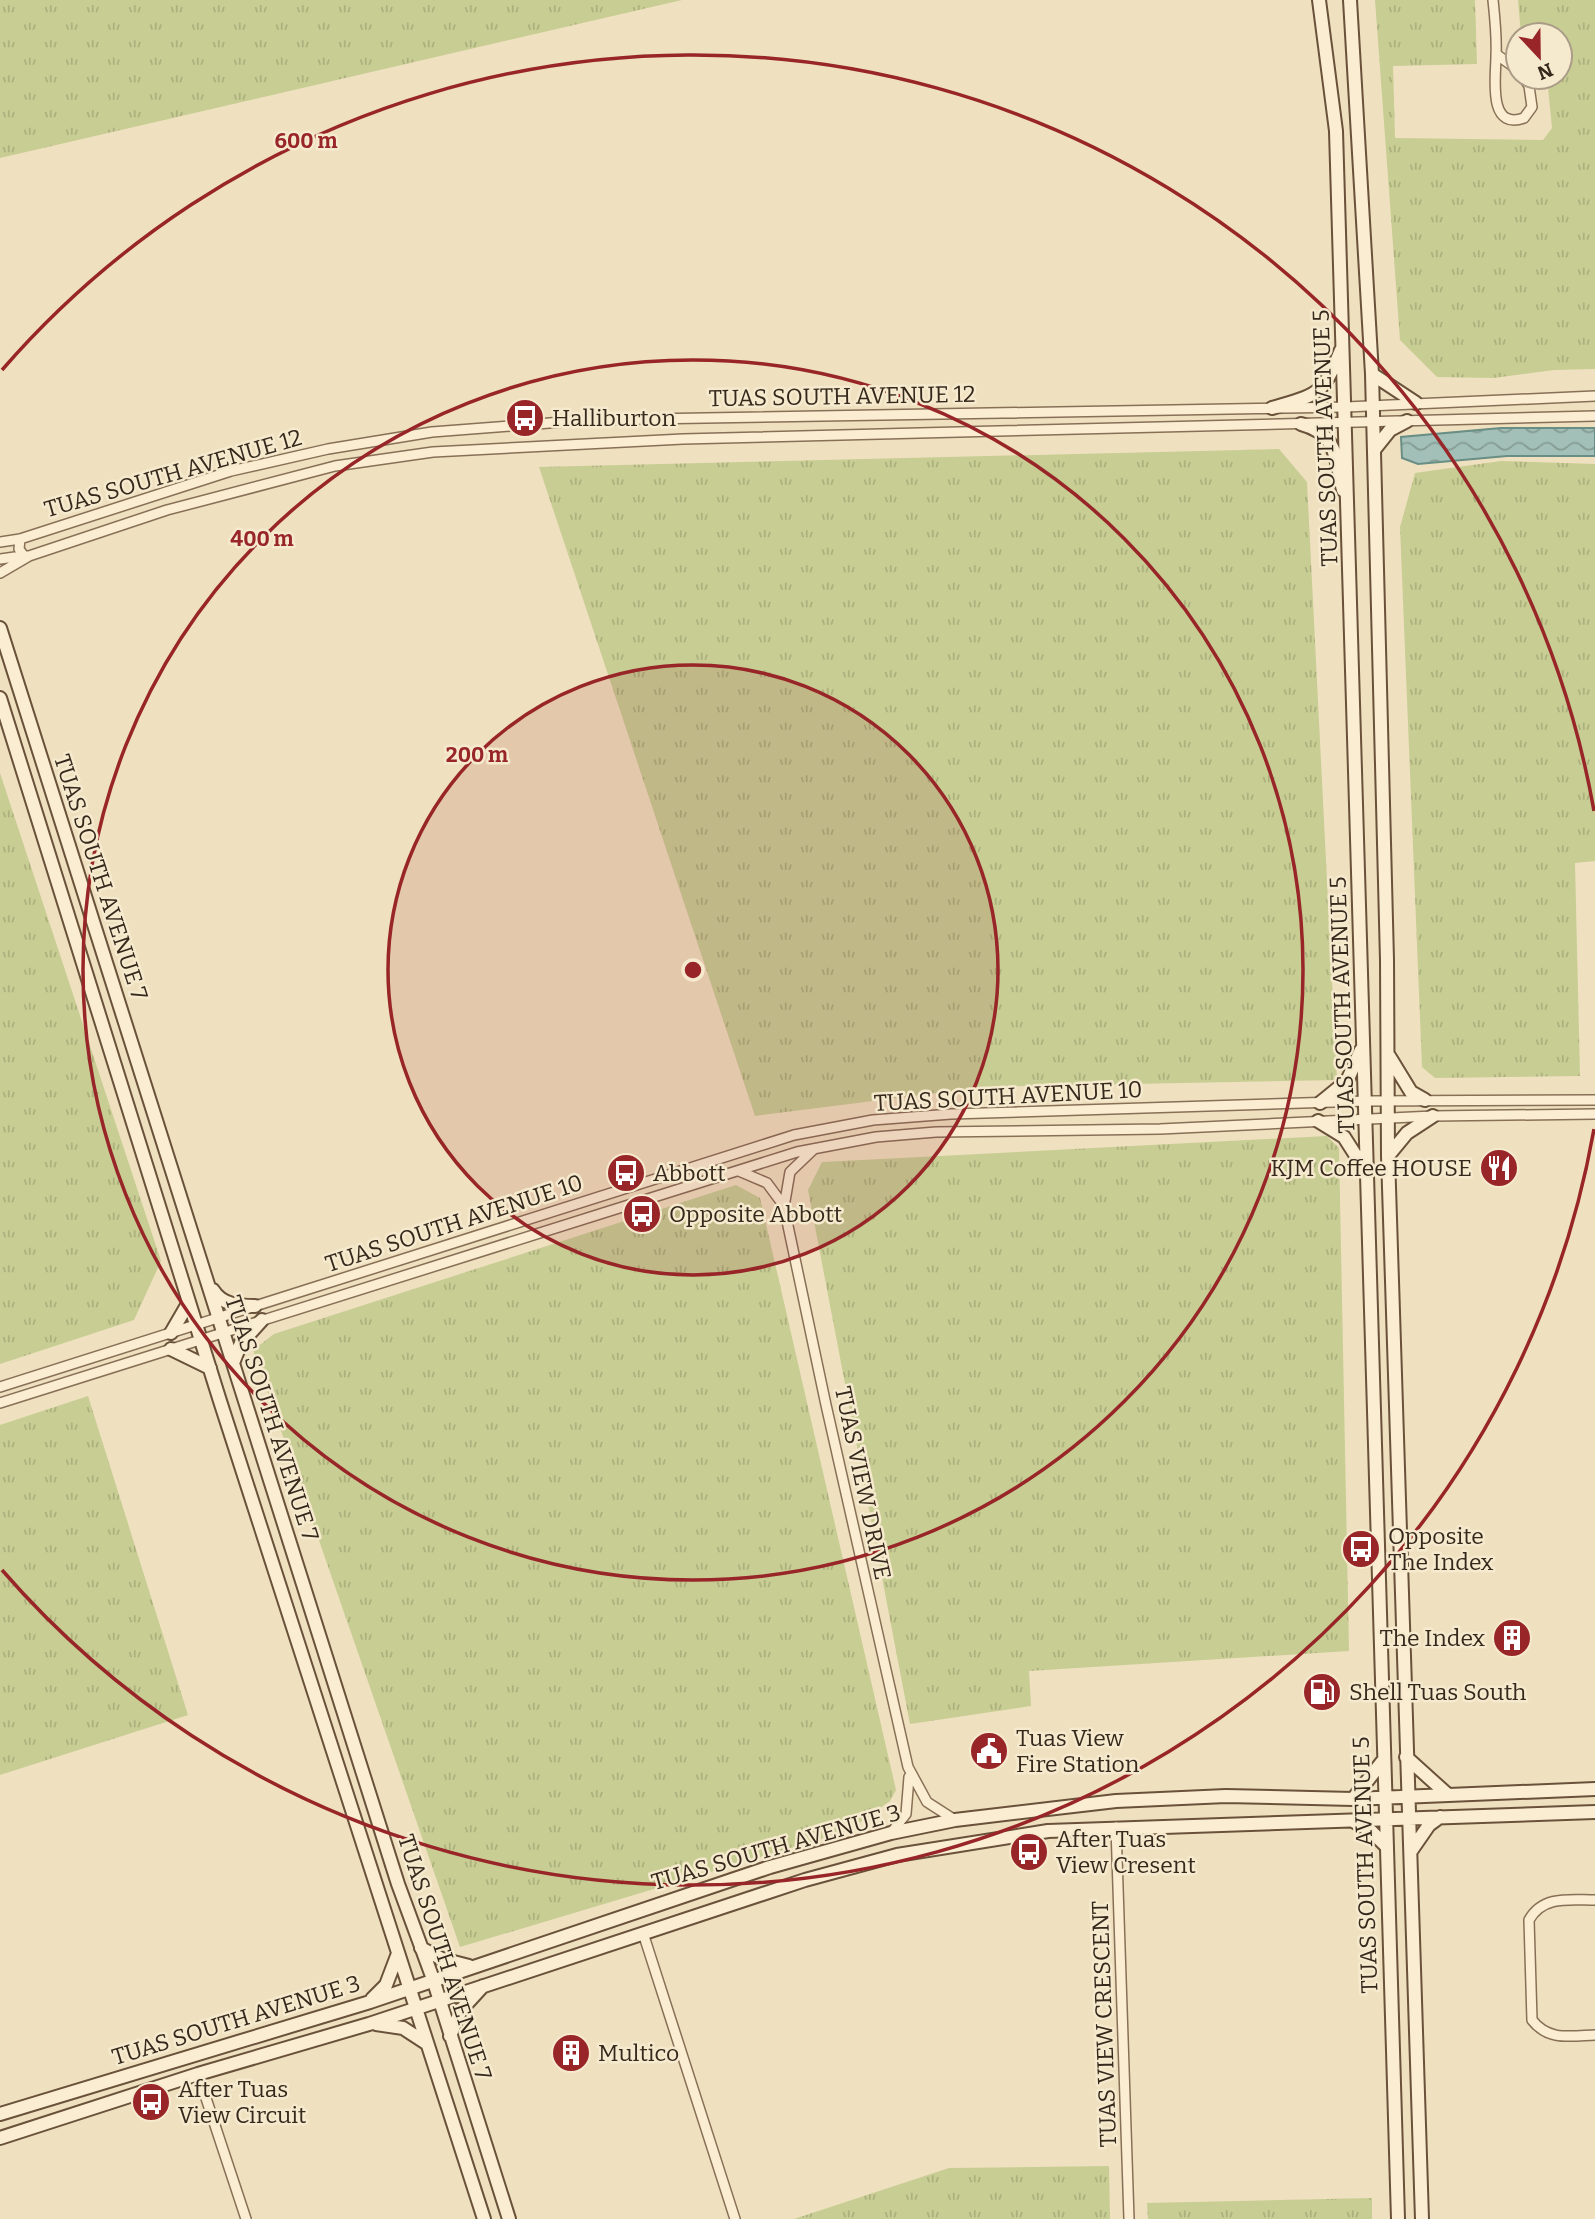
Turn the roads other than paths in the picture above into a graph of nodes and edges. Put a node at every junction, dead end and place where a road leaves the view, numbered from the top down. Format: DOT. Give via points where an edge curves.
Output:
graph roads {
  1 [pos="1319,0"];
  2 [pos="1350,0"];
  3 [pos="1493,0"];
  4 [pos="1496,54"];
  5 [pos="1504,60"];
  6 [pos="1530,91"];
  7 [pos="1343,344"];
  8 [pos="1372,374"];
  9 [pos="1595,396"];
  10 [pos="1416,404"];
  11 [pos="1373,405"];
  12 [pos="1346,407"];
  13 [pos="1272,408"];
  14 [pos="1595,416"];
  15 [pos="1407,421"];
  16 [pos="1373,422"];
  17 [pos="1346,423"];
  18 [pos="1301,424"];
  19 [pos="1374,451"];
  20 [pos="1348,511"];
  21 [pos="35,532"];
  22 [pos="0,535"];
  23 [pos="20,539"];
  24 [pos="0,542"];
  25 [pos="27,556"];
  26 [pos="0,559"];
  27 [pos="0,573"];
  28 [pos="0,628"];
  29 [pos="0,698"];
  30 [pos="1364,1038"];
  31 [pos="1388,1056"];
  32 [pos="1425,1100"];
  33 [pos="1595,1100"];
  34 [pos="1367,1101"];
  35 [pos="1389,1101"];
  36 [pos="1320,1103"];
  37 [pos="1595,1114"];
  38 [pos="1433,1116"];
  39 [pos="1389,1118"];
  40 [pos="1367,1119"];
  41 [pos="1318,1121"];
  42 [pos="816,1149"];
  43 [pos="1388,1156"];
  44 [pos="738,1170"];
  45 [pos="1367,1173"];
  46 [pos="785,1207"];
  47 [pos="206,1277"];
  48 [pos="189,1302"];
  49 [pos="255,1306"];
  50 [pos="219,1318"];
  51 [pos="262,1320"];
  52 [pos="196,1325"];
  53 [pos="223,1332"];
  54 [pos="171,1333"];
  55 [pos="201,1339"];
  56 [pos="172,1349"];
  57 [pos="233,1363"];
  58 [pos="210,1368"];
  59 [pos="0,1387"];
  60 [pos="0,1404"];
  61 [pos="1406,1757"];
  62 [pos="1382,1762"];
  63 [pos="908,1767"];
  64 [pos="1595,1789"];
  65 [pos="1447,1794"];
  66 [pos="1409,1796"];
  67 [pos="1383,1797"];
  68 [pos="1353,1799"];
  69 [pos="1017,1812"];
  70 [pos="1595,1812"];
  71 [pos="1440,1817"];
  72 [pos="1385,1819"];
  73 [pos="1410,1819"];
  74 [pos="955,1820"];
  75 [pos="1352,1821"];
  76 [pos="1116,1827"];
  77 [pos="1028,1832"];
  78 [pos="891,1833"];
  79 [pos="1386,1846"];
  80 [pos="1411,1851"];
  81 [pos="1595,1900"];
  82 [pos="643,1933"];
  83 [pos="421,1948"];
  84 [pos="397,1956"];
  85 [pos="472,1966"];
  86 [pos="433,1979"];
  87 [pos="486,1984"];
  88 [pos="408,1988"];
  89 [pos="439,1999"];
  90 [pos="370,2002"];
  91 [pos="414,2007"];
  92 [pos="369,2024"];
  93 [pos="1595,2035"];
  94 [pos="450,2036"];
  95 [pos="426,2043"];
  96 [pos="198,2074"];
  97 [pos="0,2114"];
  98 [pos="0,2138"];
  99 [pos="246,2219"];
  100 [pos="484,2219"];
  101 [pos="509,2219"];
  102 [pos="735,2219"];
  103 [pos="1129,2219"];
  104 [pos="1398,2219"];
  105 [pos="1422,2219"];
  1 -- 7 [label="street, TUAS SOUTH AVENUE 5" via="1336,131"];
  2 -- 8 [label="street, TUAS SOUTH AVENUE 5"];
  3 -- 4 [label="street"];
  4 -- 5 [label="street"];
  4 -- 6 [label="street" via="1495,98 1502,115 1524,118 1532,107"];
  7 -- 12 [label="street, TUAS SOUTH AVENUE 5"];
  7 -- 13 [label="street" via="1320,391"];
  8 -- 10 [label="street"];
  8 -- 11 [label="street, TUAS SOUTH AVENUE 5"];
  9 -- 10 [label="street, TUAS SOUTH AVENUE 12"];
  10 -- 11 [label="street, TUAS SOUTH AVENUE 12"];
  11 -- 12 [label="street, TUAS SOUTH AVENUE 12"];
  11 -- 16 [label="street, TUAS SOUTH AVENUE 5"];
  12 -- 13 [label="street, TUAS SOUTH AVENUE 12"];
  12 -- 17 [label="street, TUAS SOUTH AVENUE 5"];
  13 -- 21 [label="street, TUAS SOUTH AVENUE 12" via="588,420 432,432 231,471"];
  14 -- 15 [label="street, TUAS SOUTH AVENUE 12"];
  15 -- 16 [label="street, TUAS SOUTH AVENUE 12"];
  15 -- 19 [label="street" via="1390,430"];
  16 -- 17 [label="street, TUAS SOUTH AVENUE 12"];
  16 -- 19 [label="street, TUAS SOUTH AVENUE 5"];
  17 -- 18 [label="street, TUAS SOUTH AVENUE 12"];
  17 -- 20 [label="street, TUAS SOUTH AVENUE 5"];
  18 -- 20 [label="street" via="1316,428 1329,439"];
  18 -- 25 [label="street, TUAS SOUTH AVENUE 12" via="590,442 433,452 335,466 167,510"];
  19 -- 31 [label="street, TUAS SOUTH AVENUE 5"];
  20 -- 30 [label="street, TUAS SOUTH AVENUE 5"];
  21 -- 22 [label="street"];
  21 -- 23 [label="street, TUAS SOUTH AVENUE 12"];
  23 -- 24 [label="street, TUAS SOUTH AVENUE 12"];
  23 -- 25 [label="street, TUAS SOUTH AVENUE 12" via="18,546"];
  25 -- 26 [label="street, TUAS SOUTH AVENUE 12"];
  25 -- 27 [label="street"];
  28 -- 47 [label="street, TUAS SOUTH AVENUE 7"];
  29 -- 48 [label="street, TUAS SOUTH AVENUE 7"];
  30 -- 34 [label="street, TUAS SOUTH AVENUE 5"];
  30 -- 36 [label="street" via="1347,1081"];
  31 -- 32 [label="street" via="1410,1090"];
  31 -- 35 [label="street, TUAS SOUTH AVENUE 5"];
  32 -- 33 [label="street, TUAS SOUTH AVENUE 10"];
  32 -- 35 [label="street, TUAS SOUTH AVENUE 10"];
  34 -- 35 [label="street, TUAS SOUTH AVENUE 10"];
  34 -- 36 [label="street, TUAS SOUTH AVENUE 10"];
  34 -- 40 [label="street, TUAS SOUTH AVENUE 5"];
  35 -- 39 [label="street, TUAS SOUTH AVENUE 5"];
  36 -- 49 [label="street, TUAS SOUTH AVENUE 10" via="951,1114 873,1120 794,1135"];
  37 -- 38 [label="street, TUAS SOUTH AVENUE 10"];
  38 -- 39 [label="street, TUAS SOUTH AVENUE 10"];
  38 -- 43 [label="street" via="1407,1133"];
  39 -- 40 [label="street, TUAS SOUTH AVENUE 10"];
  39 -- 43 [label="street, TUAS SOUTH AVENUE 5"];
  40 -- 41 [label="street, TUAS SOUTH AVENUE 10"];
  40 -- 45 [label="street, TUAS SOUTH AVENUE 5"];
  41 -- 42 [label="street, TUAS SOUTH AVENUE 10" via="936,1132"];
  41 -- 45 [label="street" via="1345,1138"];
  42 -- 44 [label="street, TUAS SOUTH AVENUE 10"];
  42 -- 46 [label="street, TUAS VIEW DRIVE" via="790,1172"];
  43 -- 61 [label="street, TUAS SOUTH AVENUE 5"];
  44 -- 46 [label="street, TUAS VIEW DRIVE" via="767,1183"];
  44 -- 51 [label="street, TUAS SOUTH AVENUE 10"];
  45 -- 62 [label="street, TUAS SOUTH AVENUE 5"];
  46 -- 63 [label="street, TUAS VIEW DRIVE"];
  47 -- 49 [label="street" via="219,1298"];
  47 -- 50 [label="street, TUAS SOUTH AVENUE 7"];
  48 -- 52 [label="street, TUAS SOUTH AVENUE 7"];
  48 -- 54 [label="street"];
  49 -- 50 [label="street, TUAS SOUTH AVENUE 10"];
  50 -- 52 [label="street, TUAS SOUTH AVENUE 10"];
  50 -- 53 [label="street, TUAS SOUTH AVENUE 7"];
  51 -- 53 [label="street, TUAS SOUTH AVENUE 10"];
  51 -- 57 [label="street" via="242,1343"];
  52 -- 54 [label="street, TUAS SOUTH AVENUE 10"];
  52 -- 55 [label="street, TUAS SOUTH AVENUE 7"];
  53 -- 55 [label="street, TUAS SOUTH AVENUE 10"];
  53 -- 57 [label="street, TUAS SOUTH AVENUE 7"];
  54 -- 59 [label="street, TUAS SOUTH AVENUE 10"];
  55 -- 56 [label="street, TUAS SOUTH AVENUE 10"];
  55 -- 58 [label="street, TUAS SOUTH AVENUE 7"];
  56 -- 58 [label="street"];
  56 -- 60 [label="street, TUAS SOUTH AVENUE 10"];
  57 -- 83 [label="street, TUAS SOUTH AVENUE 7"];
  58 -- 84 [label="street, TUAS SOUTH AVENUE 7"];
  61 -- 65 [label="street"];
  61 -- 66 [label="street, TUAS SOUTH AVENUE 5"];
  62 -- 67 [label="street, TUAS SOUTH AVENUE 5"];
  62 -- 68 [label="street"];
  63 -- 74 [label="street, TUAS VIEW DRIVE" via="927,1802"];
  63 -- 78 [label="street, TUAS VIEW DRIVE" via="906,1814"];
  64 -- 65 [label="street, TUAS SOUTH AVENUE 3"];
  65 -- 66 [label="street, TUAS SOUTH AVENUE 3"];
  66 -- 67 [label="street, TUAS SOUTH AVENUE 3"];
  66 -- 73 [label="street, TUAS SOUTH AVENUE 5"];
  67 -- 68 [label="street, TUAS SOUTH AVENUE 3"];
  67 -- 72 [label="street, TUAS SOUTH AVENUE 5"];
  68 -- 69 [label="street, TUAS SOUTH AVENUE 3" via="1116,1801"];
  69 -- 74 [label="street, TUAS SOUTH AVENUE 3"];
  69 -- 77 [label="street"];
  70 -- 71 [label="street, TUAS SOUTH AVENUE 3"];
  71 -- 73 [label="street, TUAS SOUTH AVENUE 3"];
  71 -- 80 [label="street"];
  72 -- 73 [label="street, TUAS SOUTH AVENUE 3"];
  72 -- 75 [label="street, TUAS SOUTH AVENUE 3"];
  72 -- 79 [label="street, TUAS SOUTH AVENUE 5"];
  73 -- 80 [label="street, TUAS SOUTH AVENUE 5"];
  74 -- 78 [label="street, TUAS SOUTH AVENUE 3"];
  75 -- 76 [label="street, TUAS SOUTH AVENUE 3"];
  75 -- 79 [label="street"];
  76 -- 77 [label="street, TUAS SOUTH AVENUE 3"];
  76 -- 103 [label="street, TUAS VIEW CRESCENT"];
  77 -- 82 [label="street, TUAS SOUTH AVENUE 3" via="897,1855"];
  78 -- 85 [label="street, TUAS SOUTH AVENUE 3" via="770,1867"];
  79 -- 104 [label="street, TUAS SOUTH AVENUE 5"];
  80 -- 105 [label="street, TUAS SOUTH AVENUE 5"];
  81 -- 93 [label="street" via="1550,1901 1529,1920 1532,2020 1552,2036"];
  82 -- 87 [label="street, TUAS SOUTH AVENUE 3"];
  82 -- 102 [label="street"];
  83 -- 85 [label="street"];
  83 -- 86 [label="street, TUAS SOUTH AVENUE 7"];
  84 -- 88 [label="street, TUAS SOUTH AVENUE 7"];
  84 -- 90 [label="street" via="386,1984"];
  85 -- 86 [label="street, TUAS SOUTH AVENUE 3"];
  86 -- 88 [label="street, TUAS SOUTH AVENUE 3"];
  86 -- 89 [label="street, TUAS SOUTH AVENUE 7"];
  87 -- 89 [label="street, TUAS SOUTH AVENUE 3"];
  87 -- 94 [label="street" via="461,2010"];
  88 -- 90 [label="street, TUAS SOUTH AVENUE 3"];
  88 -- 91 [label="street, TUAS SOUTH AVENUE 7"];
  89 -- 91 [label="street, TUAS SOUTH AVENUE 3"];
  89 -- 94 [label="street, TUAS SOUTH AVENUE 7"];
  90 -- 97 [label="street, TUAS SOUTH AVENUE 3"];
  91 -- 92 [label="street, TUAS SOUTH AVENUE 3"];
  91 -- 95 [label="street, TUAS SOUTH AVENUE 7"];
  92 -- 95 [label="street" via="393,2025"];
  92 -- 96 [label="street, TUAS SOUTH AVENUE 3"];
  94 -- 101 [label="street, TUAS SOUTH AVENUE 7"];
  95 -- 100 [label="street, TUAS SOUTH AVENUE 7"];
  96 -- 98 [label="street, TUAS SOUTH AVENUE 3"];
  96 -- 99 [label="street"];
}
